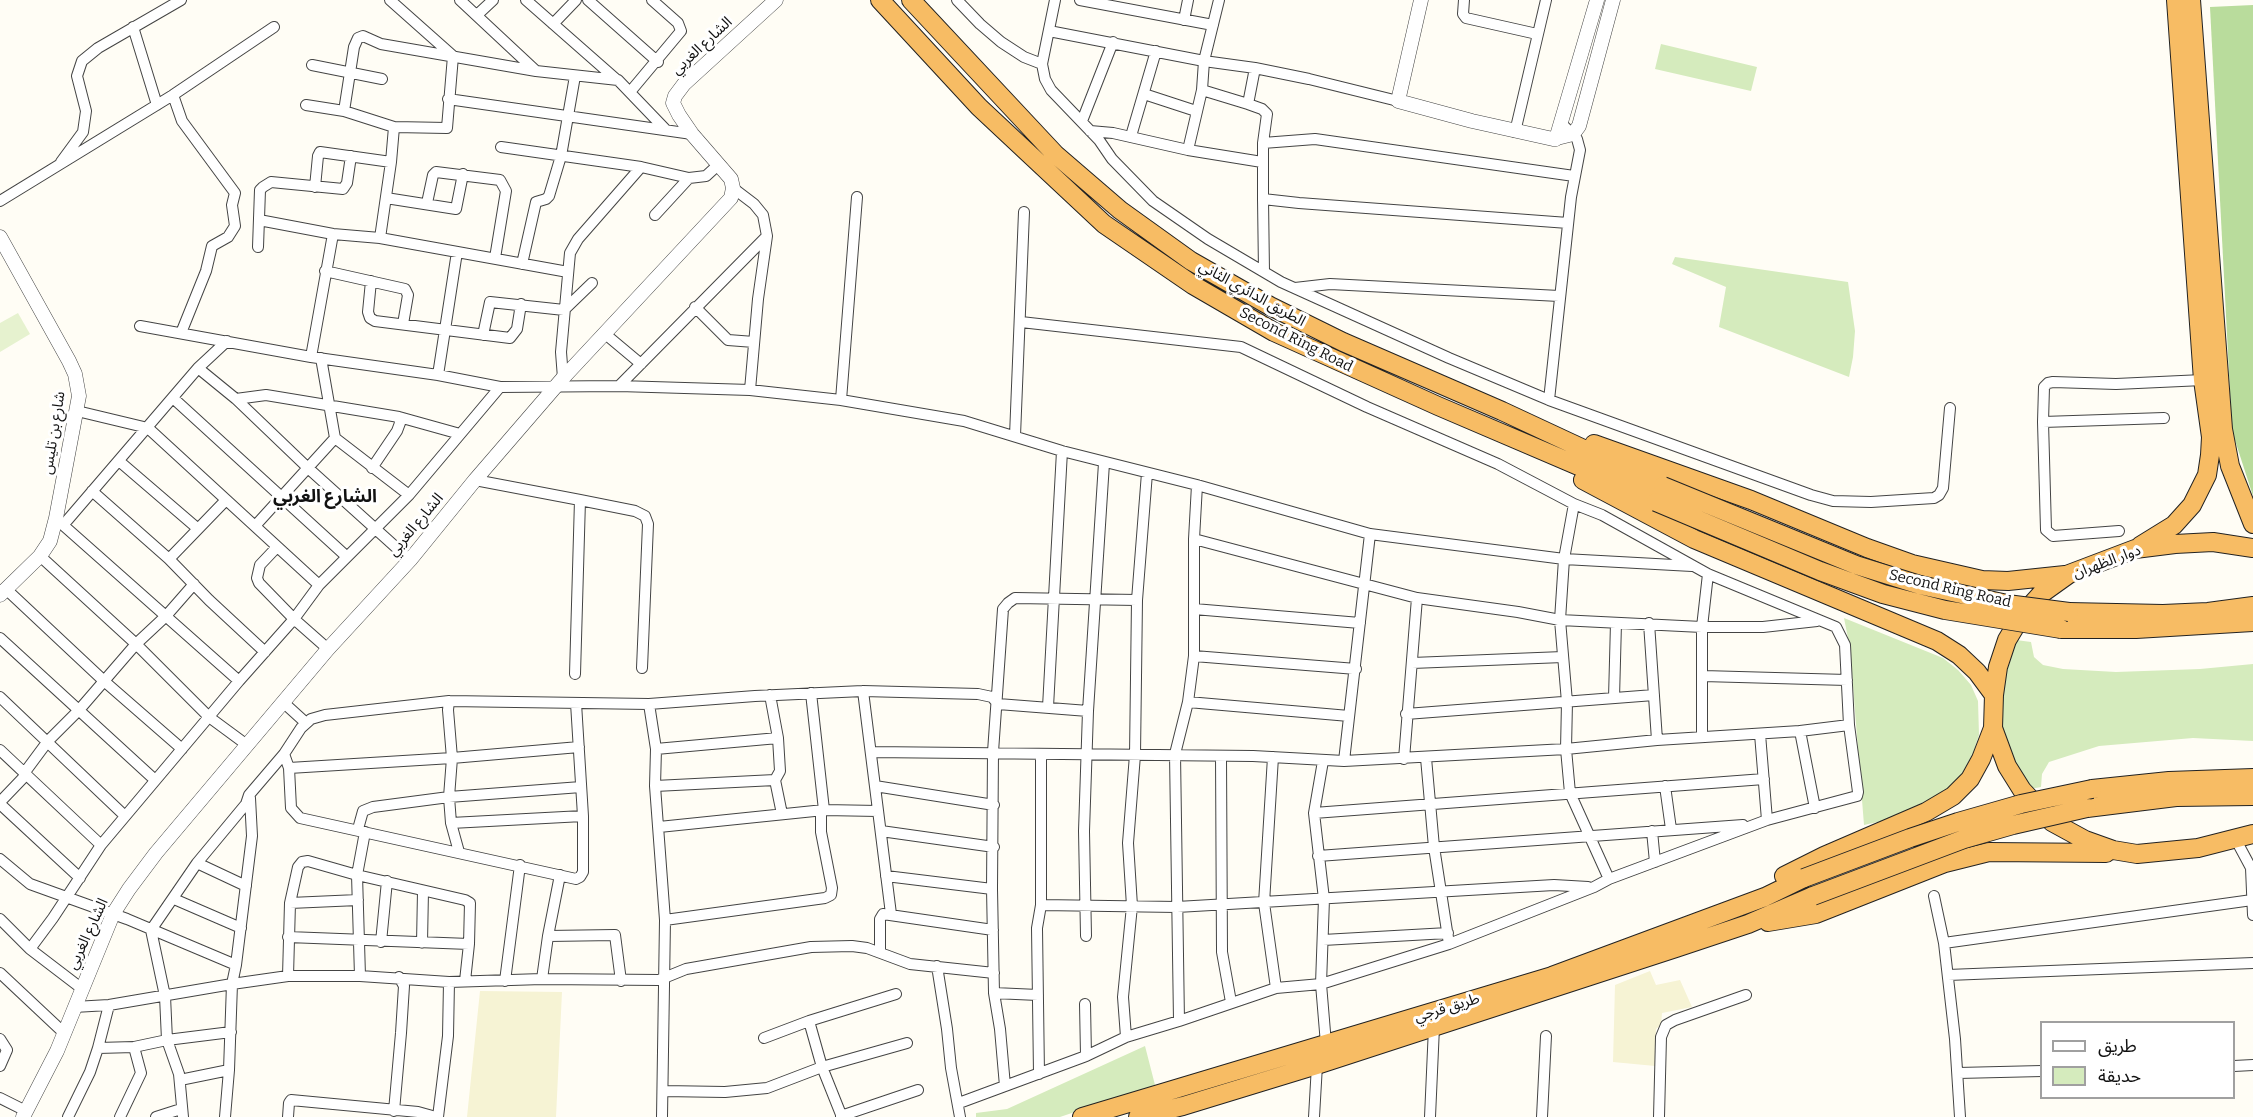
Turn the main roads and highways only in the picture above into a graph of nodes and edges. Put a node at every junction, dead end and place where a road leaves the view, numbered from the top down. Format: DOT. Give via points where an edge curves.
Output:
graph roads {
  1 [pos="880,0"];
  2 [pos="910,0"];
  3 [pos="2176,0"];
  4 [pos="2191,0"];
  5 [pos="1502,411"];
  6 [pos="1494,431"];
  7 [pos="1660,494"];
  8 [pos="2253,524"];
  9 [pos="2253,548"];
  10 [pos="2135,549"];
  11 [pos="2069,574"];
  12 [pos="2253,606"];
  13 [pos="2065,621"];
  14 [pos="2253,622"];
  15 [pos="1994,696"];
  16 [pos="1993,728"];
  17 [pos="2253,778"];
  18 [pos="2253,796"];
  19 [pos="2246,837"];
  20 [pos="2128,854"];
  21 [pos="1731,909"];
  22 [pos="1748,924"];
  23 [pos="1182,1111"];
  24 [pos="1082,1117"];
  25 [pos="1138,1117"];
  1 -- 6 [label="highway, Second Ring Road" via="979,107 1104,224 1193,285 1274,332"];
  2 -- 5 [label="highway, الطريق الدائري الثاني" via="1055,154 1120,210 1191,261 1301,322"];
  3 -- 10 [label="highway" via="2210,446 2207,475 2192,505 2174,525"];
  4 -- 8 [label="highway" via="2223,429 2230,466"];
  5 -- 7 [label="highway, الطريق الدائري الثاني"];
  5 -- 11 [label="highway" via="1751,500 1912,564 1982,580"];
  6 -- 7 [label="highway, Second Ring Road" via="1616,482"];
  6 -- 15 [label="highway" via="1694,539 1937,641 1977,672"];
  7 -- 13 [label="highway, Second Ring Road, bridge" via="1877,572"];
  9 -- 10 [label="highway, دوار الظهران" via="2213,542"];
  10 -- 11 [label="highway, دوار الظهران"];
  11 -- 15 [label="highway, دوار الظهران" via="2041,594 2022,615 2007,640"];
  12 -- 13 [label="highway, Second Ring Road"];
  13 -- 14 [label="highway, Second Ring Road" via="2136,630"];
  15 -- 16 [label="highway, دوار الظهران"];
  16 -- 20 [label="highway, دوار الظهران" via="2013,778 2052,822 2085,840"];
  16 -- 21 [label="highway" via="1970,779 1953,796 1926,812 1824,856"];
  17 -- 21 [label="highway, طريق قرجي, bridge" via="2092,789 2020,804 1910,838"];
  18 -- 22 [label="highway, طريق قرجي, bridge" via="2176,797 2087,807 2032,820 1965,839"];
  19 -- 20 [label="highway, دوار الظهران" via="2186,850"];
  20 -- 22 [label="highway" via="1989,852 1945,863 1816,914"];
  21 -- 24 [label="highway, طريق قرجي" via="1552,976"];
  22 -- 23 [label="highway, طريق قرجي"];
  23 -- 25 [label="highway, طريق قرجي"];
}
